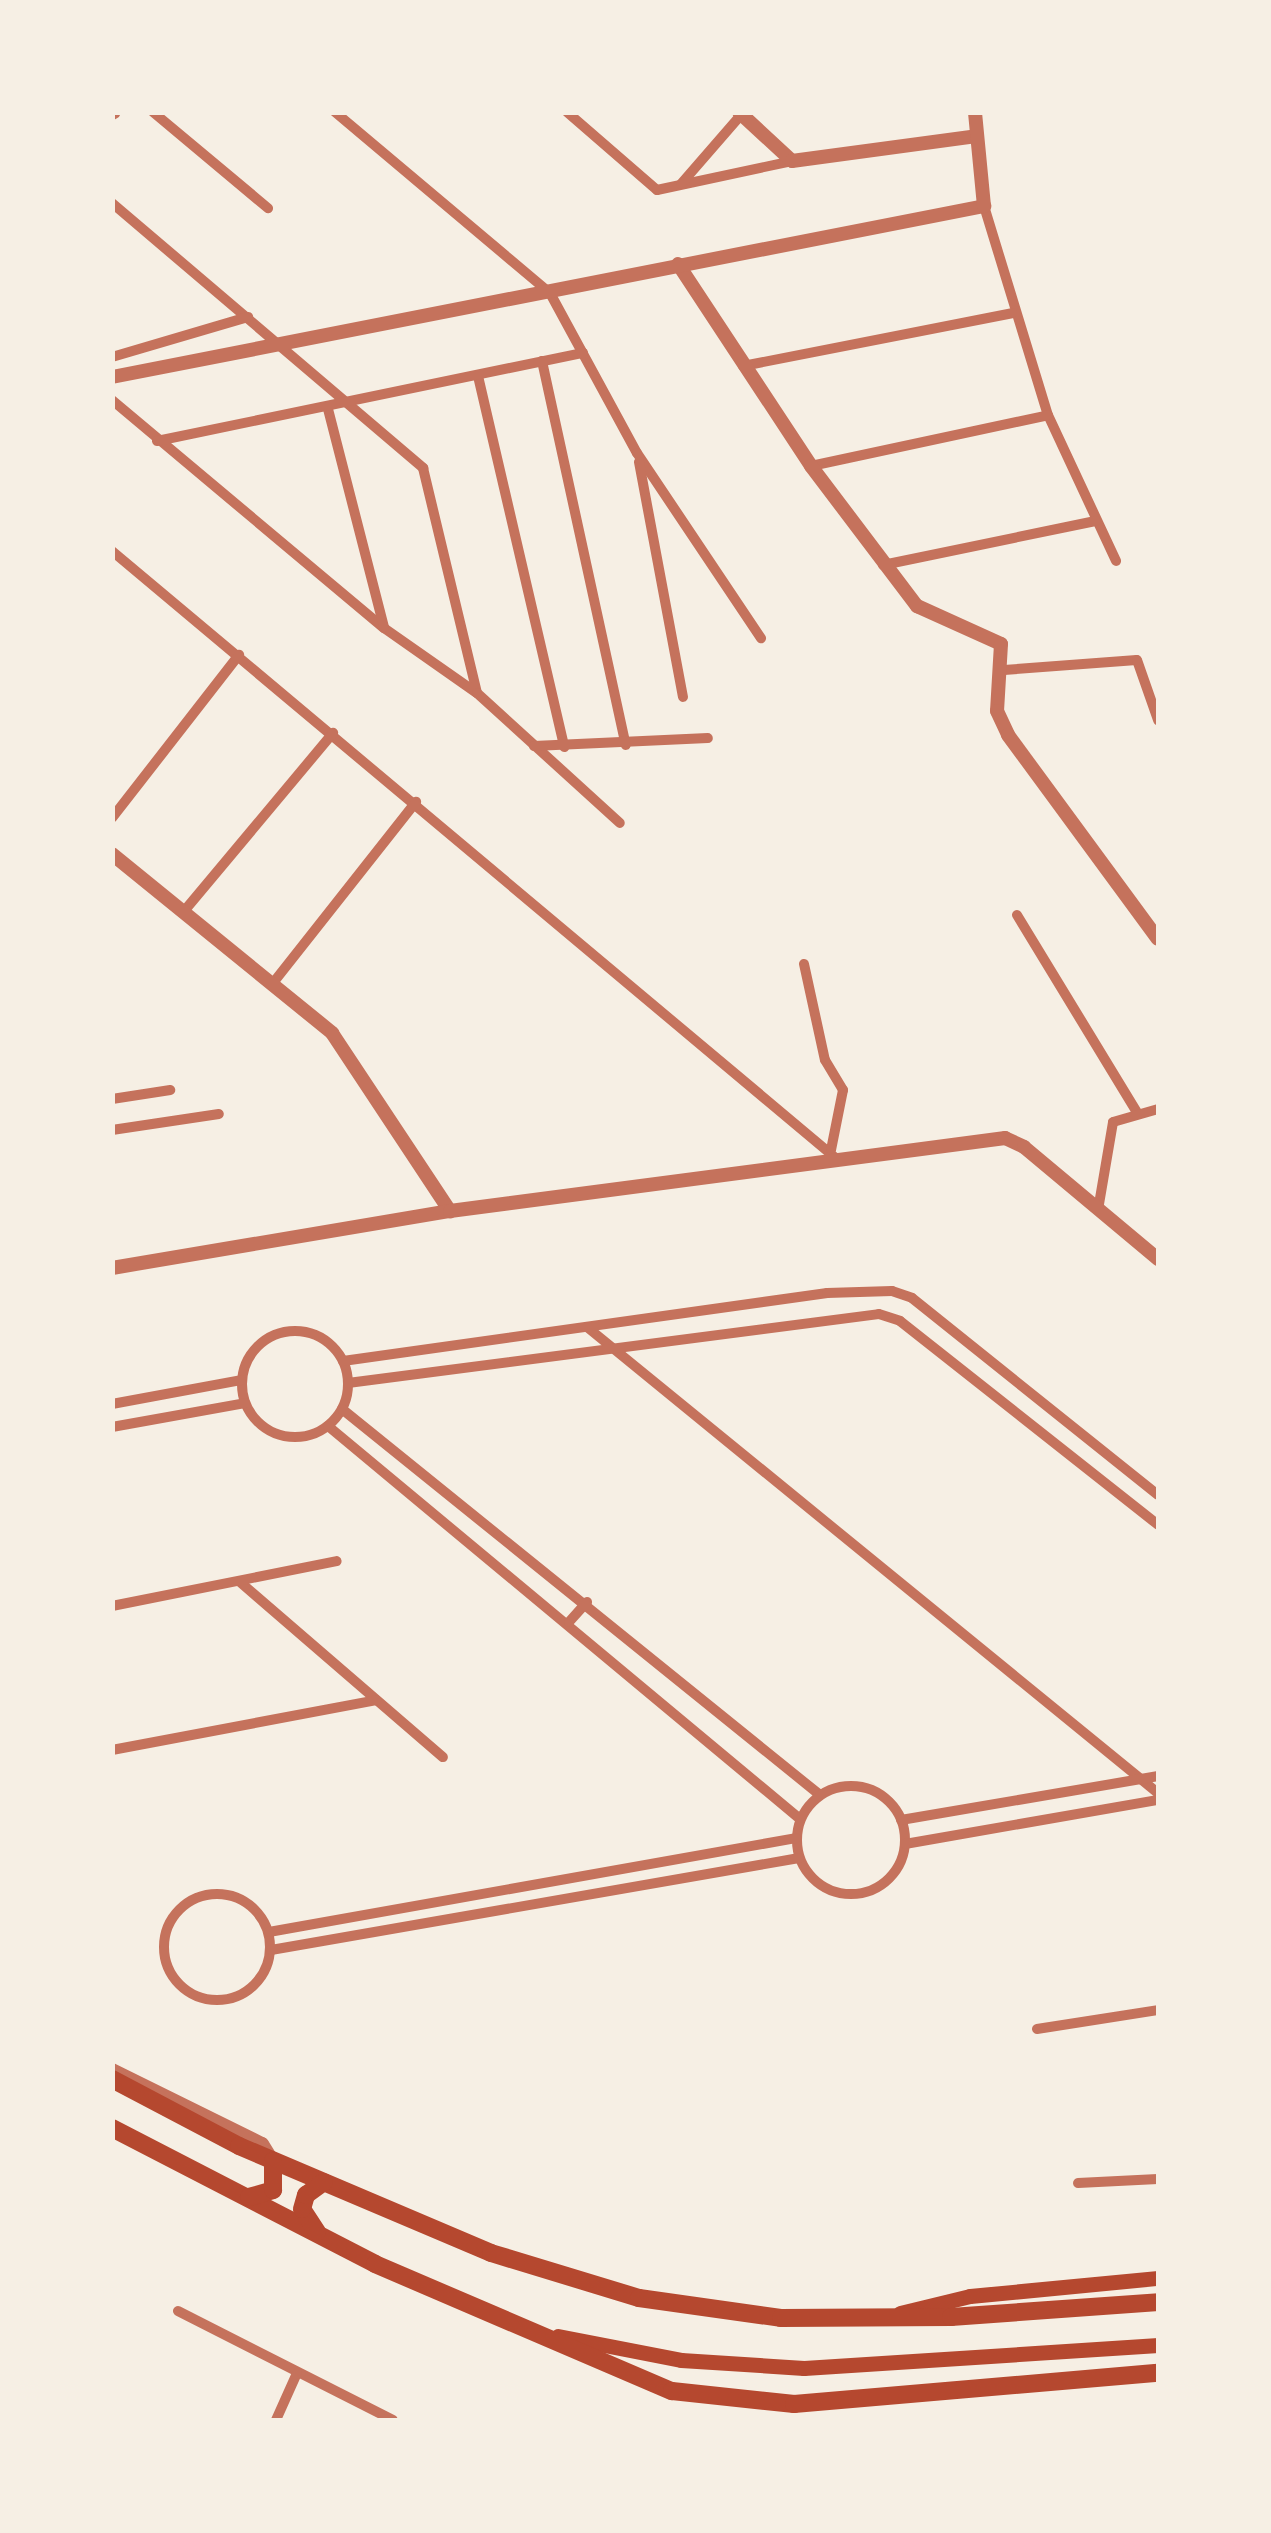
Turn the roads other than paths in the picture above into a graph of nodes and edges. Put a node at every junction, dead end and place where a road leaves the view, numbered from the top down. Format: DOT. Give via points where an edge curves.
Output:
graph roads {
  1 [pos="153,112"];
  2 [pos="335,112"];
  3 [pos="567,112"];
  4 [pos="975,112"];
  5 [pos="740,114"];
  6 [pos="976,136"];
  7 [pos="792,160"];
  8 [pos="680,185"];
  9 [pos="112,203"];
  10 [pos="984,206"];
  11 [pos="268,208"];
  12 [pos="678,264"];
  13 [pos="550,294"];
  14 [pos="1012,313"];
  15 [pos="248,317"];
  16 [pos="282,346"];
  17 [pos="583,354"];
  18 [pos="112,357"];
  19 [pos="542,361"];
  20 [pos="744,366"];
  21 [pos="478,376"];
  22 [pos="112,377"];
  23 [pos="112,400"];
  24 [pos="349,404"];
  25 [pos="328,408"];
  26 [pos="1048,415"];
  27 [pos="156,441"];
  28 [pos="637,454"];
  29 [pos="812,466"];
  30 [pos="1094,521"];
  31 [pos="112,551"];
  32 [pos="1116,561"];
  33 [pos="883,564"];
  34 [pos="384,628"];
  35 [pos="761,638"];
  36 [pos="238,655"];
  37 [pos="1004,670"];
  38 [pos="477,693"];
  39 [pos="683,697"];
  40 [pos="1158,720"];
  41 [pos="333,733"];
  42 [pos="708,738"];
  43 [pos="626,745"];
  44 [pos="534,746"];
  45 [pos="564,747"];
  46 [pos="416,802"];
  47 [pos="112,818"];
  48 [pos="620,823"];
  49 [pos="112,854"];
  50 [pos="184,910"];
  51 [pos="1017,916"];
  52 [pos="1158,939"];
  53 [pos="804,964"];
  54 [pos="273,982"];
  55 [pos="170,1090"];
  56 [pos="112,1099"];
  57 [pos="1158,1109"];
  58 [pos="1138,1112"];
  59 [pos="218,1114"];
  60 [pos="112,1130"];
  61 [pos="835,1155"];
  62 [pos="1098,1210"];
  63 [pos="450,1211"];
  64 [pos="1158,1259"];
  65 [pos="112,1268"];
  66 [pos="588,1328"];
  67 [pos="609,1348"];
  68 [pos="344,1361"];
  69 [pos="241,1380"];
  70 [pos="348,1384"];
  71 [pos="244,1403"];
  72 [pos="112,1404"];
  73 [pos="342,1409"];
  74 [pos="328,1426"];
  75 [pos="112,1427"];
  76 [pos="1096,1445"];
  77 [pos="1082,1465"];
  78 [pos="1158,1495"];
  79 [pos="1158,1526"];
  80 [pos="337,1561"];
  81 [pos="240,1582"];
  82 [pos="587,1602"];
  83 [pos="112,1606"];
  84 [pos="569,1622"];
  85 [pos="376,1700"];
  86 [pos="112,1750"];
  87 [pos="443,1756"];
  88 [pos="1158,1776"];
  89 [pos="1142,1779"];
  90 [pos="820,1795"];
  91 [pos="1158,1797"];
  92 [pos="800,1818"];
  93 [pos="901,1820"];
  94 [pos="796,1838"];
  95 [pos="905,1844"];
  96 [pos="800,1858"];
  97 [pos="530,1884"];
  98 [pos="534,1904"];
  99 [pos="269,1932"];
  100 [pos="271,1950"];
  101 [pos="1158,2010"];
  102 [pos="1038,2029"];
  103 [pos="112,2070"];
  104 [pos="112,2080"];
  105 [pos="112,2128"];
  106 [pos="272,2161"];
  107 [pos="1158,2180"];
  108 [pos="324,2182"];
  109 [pos="1078,2183"];
  110 [pos="249,2198"];
  111 [pos="321,2237"];
  112 [pos="1158,2278"];
  113 [pos="1158,2302"];
  114 [pos="178,2312"];
  115 [pos="878,2318"];
  116 [pos="512,2322"];
  117 [pos="1158,2345"];
  118 [pos="297,2373"];
  119 [pos="1158,2374"];
  120 [pos="276,2420"];
  121 [pos="392,2420"];
  1 -- 11 [label="street"];
  2 -- 13 [label="street"];
  3 -- 8 [label="street" via="657,190"];
  4 -- 6 [label="street"];
  5 -- 7 [label="street"];
  5 -- 8 [label="street"];
  6 -- 7 [label="street"];
  6 -- 10 [label="street"];
  7 -- 8 [label="street"];
  9 -- 15 [label="street"];
  10 -- 12 [label="street"];
  10 -- 14 [label="street"];
  12 -- 13 [label="street"];
  12 -- 20 [label="street"];
  13 -- 16 [label="street"];
  13 -- 17 [label="street"];
  14 -- 20 [label="street"];
  14 -- 26 [label="street"];
  15 -- 16 [label="street"];
  15 -- 18 [label="street"];
  16 -- 22 [label="street"];
  16 -- 24 [label="street"];
  17 -- 19 [label="street"];
  17 -- 28 [label="street"];
  19 -- 21 [label="street"];
  19 -- 43 [label="street"];
  20 -- 29 [label="street"];
  21 -- 24 [label="street"];
  21 -- 45 [label="street"];
  23 -- 27 [label="street"];
  24 -- 25 [label="street"];
  24 -- 38 [label="street" via="423,468"];
  25 -- 27 [label="street"];
  25 -- 34 [label="street"];
  26 -- 29 [label="street"];
  26 -- 30 [label="street"];
  27 -- 34 [label="street"];
  28 -- 35 [label="street"];
  28 -- 39 [label="street"];
  29 -- 33 [label="street"];
  30 -- 32 [label="street"];
  30 -- 33 [label="street"];
  31 -- 36 [label="street"];
  33 -- 37 [label="street" via="938,620 987,632 1002,644"];
  34 -- 38 [label="street"];
  36 -- 41 [label="street"];
  36 -- 47 [label="street"];
  37 -- 40 [label="street" via="1138,660"];
  37 -- 52 [label="street" via="997,712 1008,734"];
  38 -- 44 [label="street"];
  41 -- 46 [label="street"];
  41 -- 50 [label="street"];
  42 -- 43 [label="street"];
  43 -- 45 [label="street"];
  44 -- 45 [label="street"];
  44 -- 48 [label="street"];
  46 -- 54 [label="street"];
  46 -- 61 [label="street"];
  49 -- 50 [label="street"];
  50 -- 54 [label="street"];
  51 -- 58 [label="street"];
  53 -- 61 [label="street" via="825,1060 843,1090"];
  54 -- 63 [label="street" via="356,1063"];
  55 -- 56 [label="street"];
  57 -- 58 [label="street"];
  58 -- 62 [label="street" via="1113,1122"];
  59 -- 60 [label="street"];
  61 -- 62 [label="street" via="1005,1138 1024,1146"];
  61 -- 63 [label="street"];
  62 -- 64 [label="street"];
  63 -- 65 [label="street"];
  66 -- 67 [label="street"];
  66 -- 68 [label="street"];
  66 -- 76 [label="street" via="827,1293 892,1291 912,1298"];
  67 -- 70 [label="street"];
  67 -- 77 [label="street" via="879,1314 900,1321"];
  67 -- 89 [label="street"];
  68 -- 69 [label="street" via="323,1338 292,1330 263,1340"];
  68 -- 70 [label="street"];
  69 -- 71 [label="street"];
  69 -- 72 [label="street"];
  70 -- 73 [label="street"];
  71 -- 74 [label="street" via="253,1418 280,1435 297,1437"];
  71 -- 75 [label="street"];
  73 -- 74 [label="street"];
  73 -- 82 [label="street"];
  74 -- 84 [label="street"];
  76 -- 77 [label="street"];
  76 -- 78 [label="street"];
  77 -- 79 [label="street"];
  80 -- 81 [label="street"];
  81 -- 83 [label="street"];
  81 -- 85 [label="street"];
  82 -- 84 [label="street"];
  82 -- 90 [label="street"];
  84 -- 92 [label="street"];
  85 -- 86 [label="street"];
  85 -- 87 [label="street"];
  88 -- 89 [label="street"];
  89 -- 91 [label="street"];
  89 -- 93 [label="street"];
  90 -- 92 [label="street"];
  90 -- 93 [label="street" via="857,1786 891,1803"];
  91 -- 95 [label="street"];
  92 -- 94 [label="street"];
  93 -- 95 [label="street"];
  94 -- 96 [label="street"];
  94 -- 97 [label="street"];
  95 -- 96 [label="street" via="886,1881 858,1892 827,1888"];
  96 -- 98 [label="street"];
  97 -- 98 [label="street"];
  97 -- 99 [label="street"];
  98 -- 100 [label="street"];
  99 -- 100 [label="street"];
  99 -- 100 [label="street" via="247,1902 211,1893 178,1909 162,1943 173,1978 204,1999 222,2000 256,1984"];
  101 -- 102 [label="street"];
  103 -- 106 [label="street" via="262,2144"];
  104 -- 106 [label="main road"];
  105 -- 110 [label="main road"];
  106 -- 108 [label="main road"];
  106 -- 110 [label="main road" via="273,2190"];
  107 -- 109 [label="street"];
  108 -- 111 [label="main road" via="306,2195 302,2210"];
  108 -- 115 [label="main road" via="490,2254 638,2298 781,2318"];
  110 -- 111 [label="main road"];
  111 -- 116 [label="main road"];
  112 -- 115 [label="main road" via="970,2296"];
  113 -- 115 [label="main road"];
  114 -- 118 [label="street"];
  116 -- 117 [label="main road" via="609,2350 746,2367 898,2365"];
  116 -- 119 [label="main road" via="672,2391 730,2400 812,2403"];
  118 -- 120 [label="street"];
  118 -- 121 [label="street"];
}
